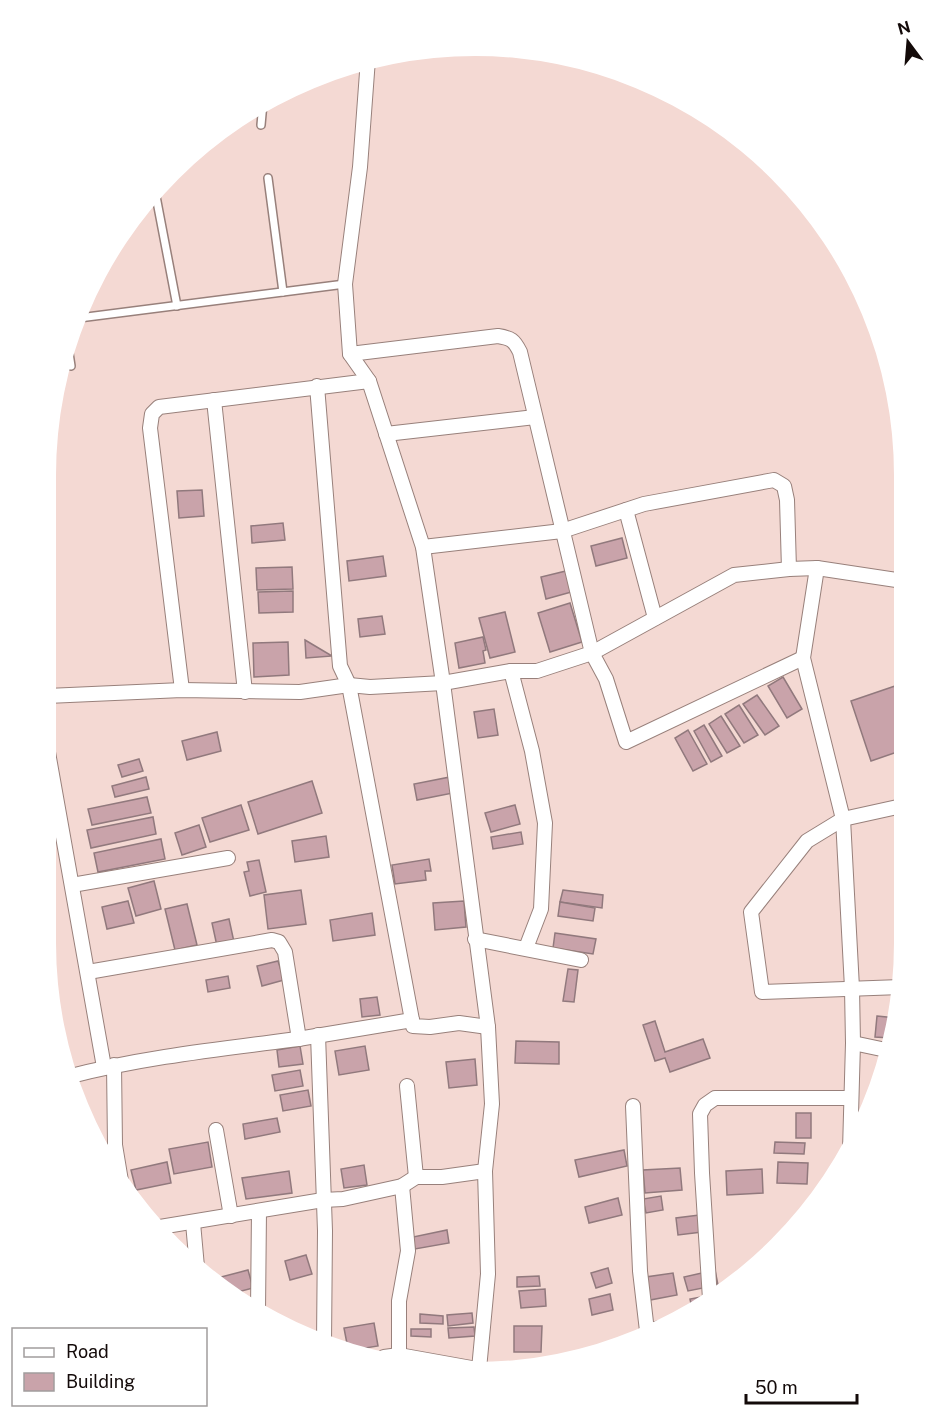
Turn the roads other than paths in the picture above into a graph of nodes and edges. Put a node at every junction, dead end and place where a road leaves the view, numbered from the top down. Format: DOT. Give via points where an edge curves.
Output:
graph roads {
  1 [pos="367,70"];
  2 [pos="262,114"];
  3 [pos="261,125"];
  4 [pos="268,178"];
  5 [pos="157,202"];
  6 [pos="345,284"];
  7 [pos="283,292"];
  8 [pos="177,306"];
  9 [pos="86,317"];
  10 [pos="350,354"];
  11 [pos="369,381"];
  12 [pos="317,386"];
  13 [pos="214,400"];
  14 [pos="535,417"];
  15 [pos="387,434"];
  16 [pos="626,510"];
  17 [pos="562,531"];
  18 [pos="423,548"];
  19 [pos="817,568"];
  20 [pos="789,569"];
  21 [pos="894,579"];
  22 [pos="655,618"];
  23 [pos="592,653"];
  24 [pos="803,657"];
  25 [pos="511,671"];
  26 [pos="443,683"];
  27 [pos="349,685"];
  28 [pos="182,690"];
  29 [pos="245,692"];
  30 [pos="56,696"];
  31 [pos="56,796"];
  32 [pos="894,808"];
  33 [pos="843,819"];
  34 [pos="228,858"];
  35 [pos="72,885"];
  36 [pos="475,939"];
  37 [pos="526,948"];
  38 [pos="581,960"];
  39 [pos="88,972"];
  40 [pos="892,987"];
  41 [pos="852,988"];
  42 [pos="412,1020"];
  43 [pos="488,1027"];
  44 [pos="318,1035"];
  45 [pos="299,1039"];
  46 [pos="853,1043"];
  47 [pos="881,1049"];
  48 [pos="109,1066"];
  49 [pos="77,1074"];
  50 [pos="407,1086"];
  51 [pos="851,1098"];
  52 [pos="633,1106"];
  53 [pos="216,1130"];
  54 [pos="850,1130"];
  55 [pos="119,1164"];
  56 [pos="485,1171"];
  57 [pos="416,1177"];
  58 [pos="402,1186"];
  59 [pos="323,1200"];
  60 [pos="259,1211"];
  61 [pos="231,1216"];
  62 [pos="193,1223"];
  63 [pos="166,1226"];
  64 [pos="196,1256"];
  65 [pos="709,1291"];
  66 [pos="258,1302"];
  67 [pos="646,1326"];
  68 [pos="324,1334"];
  69 [pos="399,1355"];
  70 [pos="424,1359"];
  71 [pos="479,1363"];
  1 -- 6 [label="street"];
  2 -- 3 [label="lane"];
  4 -- 7 [label="lane"];
  5 -- 8 [label="lane"];
  6 -- 7 [label="lane"];
  6 -- 10 [label="street"];
  7 -- 8 [label="lane"];
  8 -- 9 [label="lane"];
  10 -- 11 [label="street"];
  10 -- 14 [label="street" via="498,336 510,338 520,352"];
  11 -- 12 [label="street"];
  11 -- 15 [label="street"];
  12 -- 13 [label="street"];
  12 -- 27 [label="street" via="340,666"];
  13 -- 28 [label="street" via="159,407 152,414 150,428"];
  13 -- 29 [label="street"];
  14 -- 15 [label="street"];
  14 -- 17 [label="street"];
  15 -- 18 [label="street"];
  16 -- 17 [label="street"];
  16 -- 20 [label="street" via="774,480 784,486 787,500"];
  16 -- 22 [label="street"];
  17 -- 18 [label="street"];
  17 -- 23 [label="street"];
  18 -- 26 [label="street"];
  19 -- 20 [label="street"];
  19 -- 21 [label="street"];
  19 -- 24 [label="street"];
  20 -- 22 [label="street" via="734,575"];
  22 -- 23 [label="street"];
  23 -- 24 [label="street" via="606,679 626,742"];
  23 -- 25 [label="street" via="537,671"];
  24 -- 33 [label="street"];
  25 -- 26 [label="street"];
  25 -- 37 [label="street" via="532,751 545,823 541,909"];
  26 -- 27 [label="street"];
  26 -- 36 [label="street"];
  27 -- 29 [label="street" via="300,692"];
  27 -- 42 [label="street"];
  28 -- 29 [label="street"];
  28 -- 30 [label="street"];
  31 -- 35 [label="street"];
  32 -- 33 [label="street"];
  33 -- 41 [label="street"];
  33 -- 41 [label="street" via="807,841 751,912 762,992"];
  34 -- 35 [label="street"];
  35 -- 39 [label="street"];
  36 -- 37 [label="street"];
  36 -- 43 [label="street"];
  37 -- 38 [label="street"];
  39 -- 45 [label="street" via="272,940 279,942 285,952"];
  39 -- 48 [label="street"];
  40 -- 41 [label="street"];
  41 -- 46 [label="street"];
  42 -- 43 [label="street" via="412,1026 459,1023"];
  42 -- 44 [label="street"];
  43 -- 56 [label="street" via="492,1104"];
  44 -- 45 [label="street"];
  44 -- 59 [label="street"];
  45 -- 48 [label="street"];
  46 -- 47 [label="street"];
  46 -- 51 [label="street"];
  48 -- 49 [label="street"];
  48 -- 55 [label="street"];
  50 -- 57 [label="street"];
  51 -- 54 [label="street"];
  51 -- 65 [label="street" via="715,1098 705,1106 700,1114"];
  52 -- 67 [label="street" via="640,1271"];
  53 -- 61 [label="street"];
  56 -- 57 [label="street"];
  56 -- 71 [label="street" via="488,1274"];
  57 -- 58 [label="street"];
  58 -- 59 [label="street"];
  58 -- 69 [label="street" via="408,1251 399,1301"];
  59 -- 60 [label="street"];
  59 -- 68 [label="street"];
  60 -- 61 [label="street"];
  60 -- 66 [label="street"];
  61 -- 62 [label="street"];
  62 -- 63 [label="street"];
  62 -- 64 [label="street"];
  69 -- 70 [label="street"];
}
